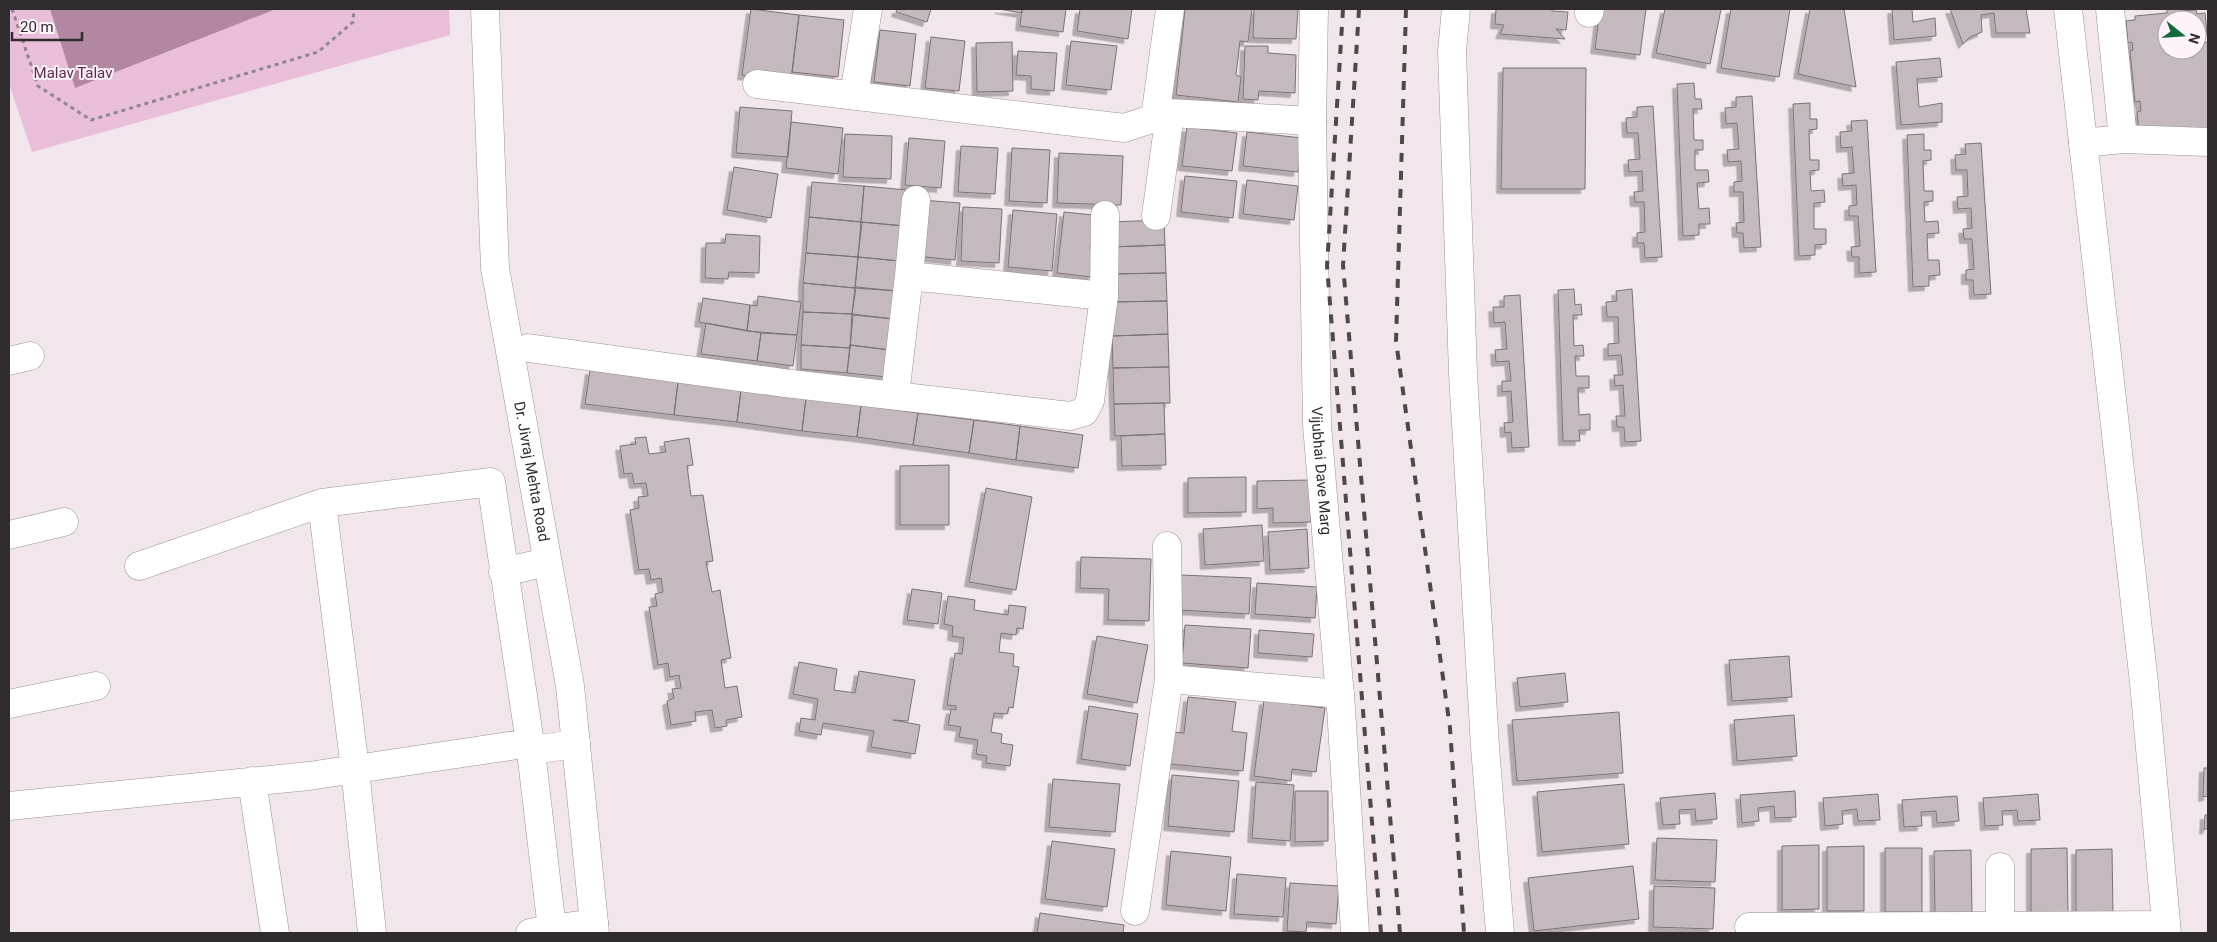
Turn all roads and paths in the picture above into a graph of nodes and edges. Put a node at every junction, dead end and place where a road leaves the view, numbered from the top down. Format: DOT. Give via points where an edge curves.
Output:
graph roads {
  1 [pos="12,9"];
  2 [pos="354,9"];
  3 [pos="485,9"];
  4 [pos="500,9"];
  5 [pos="868,9"];
  6 [pos="1170,9"];
  7 [pos="1314,9"];
  8 [pos="1456,9"];
  9 [pos="2068,9"];
  10 [pos="2110,9"];
  11 [pos="757,84"];
  12 [pos="854,95"];
  13 [pos="1162,116"];
  14 [pos="1312,121"];
  15 [pos="2123,139"];
  16 [pos="2208,142"];
  17 [pos="2083,143"];
  18 [pos="916,200"];
  19 [pos="1105,215"];
  20 [pos="1156,216"];
  21 [pos="909,276"];
  22 [pos="1104,296"];
  23 [pos="528,348"];
  24 [pos="895,395"];
  25 [pos="322,503"];
  26 [pos="64,522"];
  27 [pos="9,535"];
  28 [pos="1167,546"];
  29 [pos="548,562"];
  30 [pos="139,566"];
  31 [pos="504,572"];
  32 [pos="1169,679"];
  33 [pos="96,686"];
  34 [pos="1340,694"];
  35 [pos="9,704"];
  36 [pos="576,744"];
  37 [pos="530,747"];
  38 [pos="355,768"];
  39 [pos="252,781"];
  40 [pos="9,806"];
  41 [pos="2000,867"];
  42 [pos="1135,911"];
  43 [pos="2000,926"];
  44 [pos="1749,927"];
  45 [pos="2167,929"];
  46 [pos="600,930"];
  47 [pos="541,931"];
  48 [pos="275,933"];
  49 [pos="372,933"];
  50 [pos="1355,933"];
  51 [pos="1500,933"];
  1 -- 2 [label="path" via="38,86 91,120 318,52 353,22"];
  3 -- 29 [label="street, Dr. Jivraj Mehta Road" via="495,268"];
  4 -- 23 [label="street" via="513,261"];
  5 -- 12 [label="street"];
  6 -- 13 [label="street"];
  7 -- 14 [label="street, Vijubhai Dave Marg"];
  8 -- 51 [label="street" via="1452,51 1463,373"];
  9 -- 17 [label="street"];
  10 -- 15 [label="street"];
  11 -- 12 [label="street"];
  12 -- 13 [label="street" via="1124,128"];
  13 -- 14 [label="street"];
  13 -- 20 [label="street"];
  14 -- 34 [label="street, Vijubhai Dave Marg" via="1317,425"];
  15 -- 16 [label="street"];
  15 -- 17 [label="street"];
  17 -- 45 [label="street" via="2143,673"];
  18 -- 21 [label="street"];
  19 -- 22 [label="street"];
  21 -- 22 [label="street"];
  21 -- 24 [label="street"];
  22 -- 24 [label="street" via="1090,401 1084,412 1070,416"];
  23 -- 24 [label="street"];
  23 -- 46 [label="street" via="590,714"];
  25 -- 30 [label="street"];
  25 -- 31 [label="street" via="491,482"];
  25 -- 38 [label="street"];
  26 -- 27 [label="street"];
  28 -- 32 [label="street"];
  29 -- 31 [label="street"];
  29 -- 36 [label="street, Dr. Jivraj Mehta Road" via="570,686"];
  31 -- 37 [label="street"];
  32 -- 34 [label="street"];
  32 -- 42 [label="street"];
  33 -- 35 [label="street"];
  34 -- 50 [label="street, Vijubhai Dave Marg"];
  36 -- 37 [label="street"];
  36 -- 46 [label="street, Dr. Jivraj Mehta Road"];
  37 -- 38 [label="street"];
  37 -- 47 [label="street"];
  38 -- 39 [label="street"];
  38 -- 49 [label="street"];
  39 -- 40 [label="street"];
  39 -- 48 [label="street"];
  41 -- 43 [label="street"];
  43 -- 44 [label="street"];
  43 -- 45 [label="street"];
  46 -- 47 [label="street"];
}
